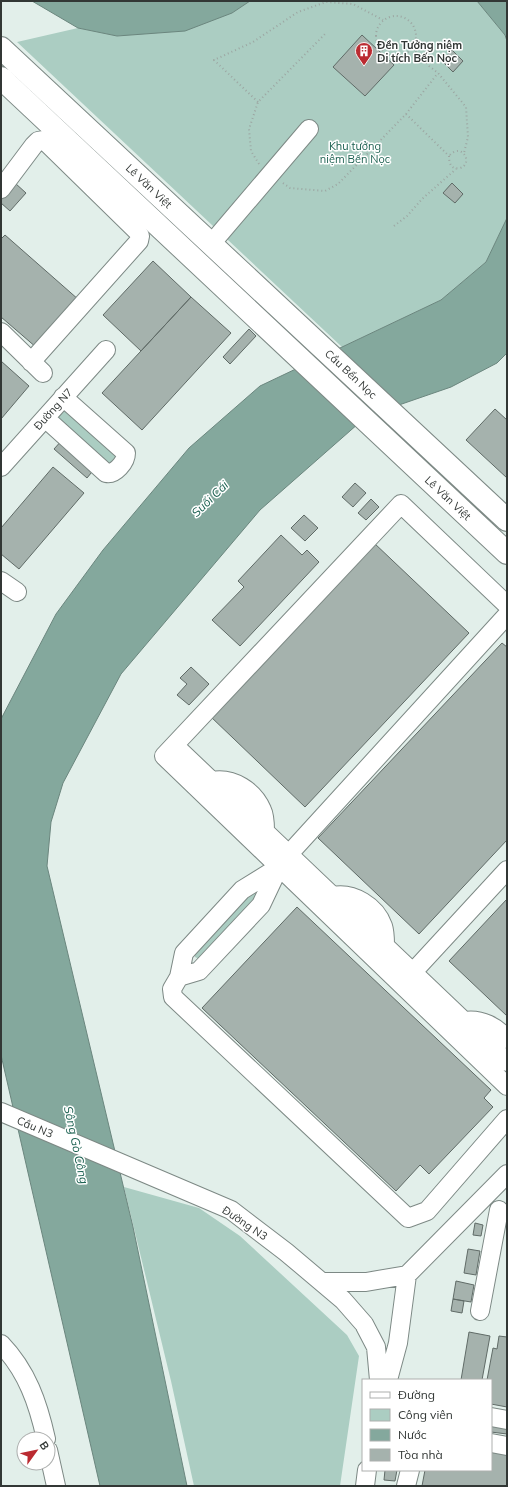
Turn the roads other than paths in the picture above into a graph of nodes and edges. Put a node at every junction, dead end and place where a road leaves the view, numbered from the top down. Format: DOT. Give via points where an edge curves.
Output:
graph roads {
  1 [pos="1,48"];
  2 [pos="1,78"];
  3 [pos="309,129"];
  4 [pos="1,189"];
  5 [pos="211,244"];
  6 [pos="195,260"];
  7 [pos="298,324"];
  8 [pos="1,332"];
  9 [pos="106,350"];
  10 [pos="63,397"];
  11 [pos="45,418"];
  12 [pos="1,467"];
  13 [pos="507,520"];
  14 [pos="507,553"];
  15 [pos="1,581"];
  16 [pos="17,592"];
  17 [pos="507,605"];
  18 [pos="507,615"];
  19 [pos="170,751"];
  20 [pos="284,860"];
  21 [pos="507,870"];
  22 [pos="184,953"];
  23 [pos="198,970"];
  24 [pos="413,972"];
  25 [pos="179,977"];
  26 [pos="464,1021"];
  27 [pos="507,1039"];
  28 [pos="507,1062"];
  29 [pos="507,1086"];
  30 [pos="1,1112"];
  31 [pos="506,1124"];
  32 [pos="136,1169"];
  33 [pos="507,1174"];
  34 [pos="475,1205"];
  35 [pos="503,1211"];
  36 [pos="407,1275"];
  37 [pos="324,1282"];
  38 [pos="480,1311"];
  39 [pos="1,1344"];
  40 [pos="379,1379"];
  41 [pos="388,1379"];
  42 [pos="492,1417"];
  43 [pos="507,1420"];
  44 [pos="44,1431"];
  45 [pos="492,1442"];
  46 [pos="507,1446"];
  47 [pos="53,1471"];
  48 [pos="367,1471"];
  49 [pos="410,1471"];
  50 [pos="56,1486"];
  51 [pos="364,1486"];
  52 [pos="406,1486"];
  1 -- 5 [label="main road, Lê Văn Việt"];
  2 -- 6 [label="main road, Lê Văn Việt"];
  3 -- 5 [label="street"];
  4 -- 8 [label="street" via="34,145 44,140 138,231 140,236 139,241 37,367"];
  5 -- 6 [label="main road"];
  5 -- 7 [label="main road, Lê Văn Việt"];
  6 -- 14 [label="main road, Lê Văn Việt"];
  7 -- 13 [label="main road, Cầu Bến Nọc"];
  9 -- 10 [label="street, Đường N7"];
  10 -- 11 [label="street, Đường N7"];
  10 -- 11 [label="street" via="126,454 123,463 112,473 106,474"];
  11 -- 12 [label="street, Đường N7"];
  15 -- 16 [label="street"];
  17 -- 19 [label="street" via="401,504"];
  18 -- 20 [label="street"];
  19 -- 20 [label="street"];
  19 -- 20 [label="street" via="212,781 265,831"];
  20 -- 22 [label="street" via="242,890"];
  20 -- 23 [label="street" via="262,905"];
  20 -- 24 [label="street" via="332,896"];
  20 -- 29 [label="street"];
  21 -- 24 [label="street"];
  22 -- 23 [label="street"];
  22 -- 25 [label="street"];
  23 -- 25 [label="street"];
  24 -- 26 [label="street"];
  25 -- 31 [label="street" via="172,989 173,997 408,1218 427,1211"];
  26 -- 27 [label="street" via="481,1021 494,1027"];
  26 -- 28 [label="street"];
  30 -- 32 [label="street, Cầu N3"];
  32 -- 37 [label="street, Đường N3" via="231,1210"];
  33 -- 34 [label="street"];
  34 -- 35 [label="street"];
  34 -- 36 [label="street"];
  35 -- 38 [label="street"];
  36 -- 37 [label="street" via="366,1282"];
  36 -- 41 [label="street" via="398,1343"];
  37 -- 40 [label="street, Đường N3" via="364,1324 376,1346"];
  39 -- 44 [label="street" via="20,1368 39,1410"];
  42 -- 43 [label="street"];
  45 -- 46 [label="street"];
  47 -- 50 [label="street"];
  48 -- 51 [label="street"];
  49 -- 52 [label="street"];
}
